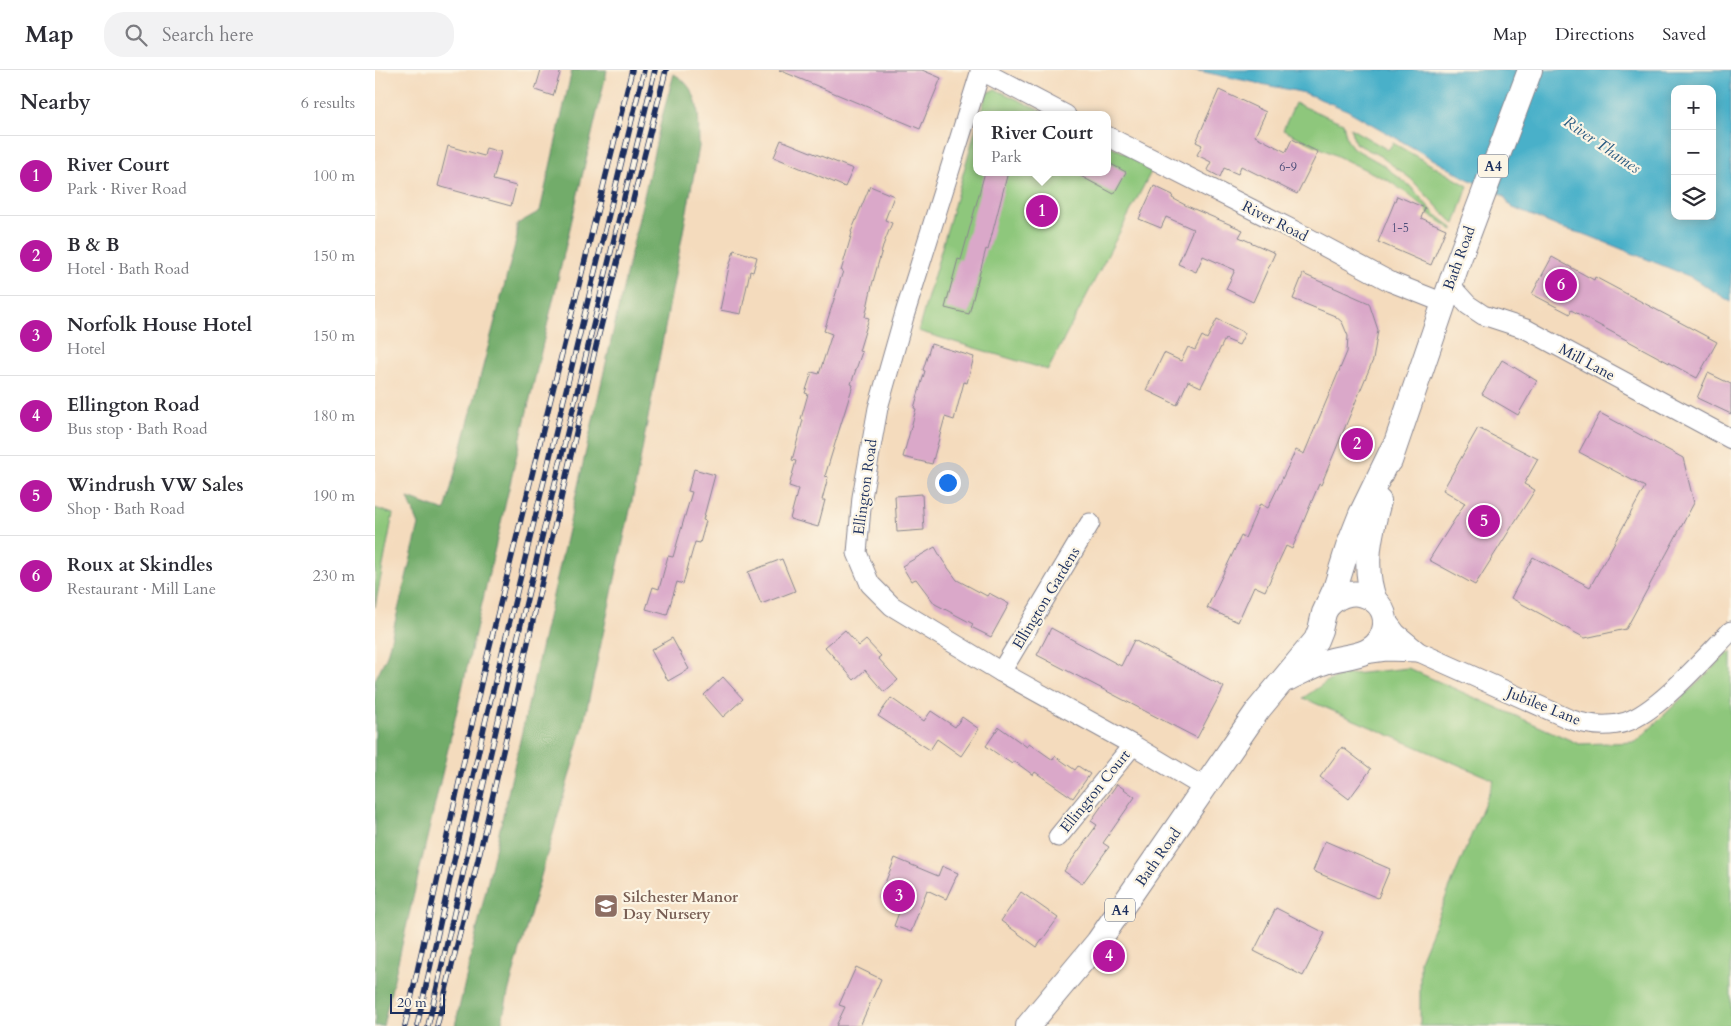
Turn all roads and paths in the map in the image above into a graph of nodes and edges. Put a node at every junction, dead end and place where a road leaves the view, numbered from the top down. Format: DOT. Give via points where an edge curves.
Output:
graph roads {
  1 [pos="981,70"];
  2 [pos="1530,70"];
  3 [pos="1058,111"];
  4 [pos="1111,138"];
  5 [pos="1451,282"];
  6 [pos="1731,439"];
  7 [pos="1393,448"];
  8 [pos="1091,523"];
  9 [pos="1380,609"];
  10 [pos="1325,614"];
  11 [pos="1731,631"];
  12 [pos="1419,652"];
  13 [pos="1359,654"];
  14 [pos="1001,672"];
  15 [pos="1281,682"];
  16 [pos="1133,745"];
  17 [pos="1205,788"];
  18 [pos="1058,837"];
  19 [pos="1028,1026"];
  1 -- 3 [label="street"];
  1 -- 14 [label="street, Ellington Road" via="877,408 862,497 857,553 870,584 892,606"];
  2 -- 5 [label="main road, Bath Road / A4"];
  4 -- 5 [label="street, River Road" via="1391,282"];
  5 -- 6 [label="street, Mill Lane" via="1468,305 1483,315 1526,329"];
  5 -- 7 [label="main road, Bath Road / A4"];
  7 -- 9 [label="main road, Bath Road / A4" via="1368,554 1369,582"];
  7 -- 10 [label="main road, Bath Road / A4" via="1361,514"];
  8 -- 14 [label="street, Ellington Gardens"];
  9 -- 10 [label="main road" via="1364,594 1351,593 1339,596"];
  9 -- 12 [label="street, Jubilee Lane" via="1399,637"];
  9 -- 13 [label="main road, Bath Road / A4" via="1384,632 1381,639 1377,645"];
  10 -- 13 [label="main road" via="1323,629 1329,643 1341,652"];
  10 -- 15 [label="main road, Bath Road / A4" via="1316,640"];
  11 -- 12 [label="street, Jubilee Lane" via="1652,707 1626,722 1610,725 1591,725 1569,719"];
  12 -- 13 [label="street, Jubilee Lane"];
  13 -- 15 [label="main road, Bath Road / A4" via="1325,662"];
  14 -- 16 [label="street, Ellington Road"];
  15 -- 17 [label="main road, Bath Road / A4"];
  16 -- 17 [label="street, Ellington Road"];
  16 -- 18 [label="street, Ellington Court"];
  17 -- 19 [label="main road, Bath Road / A4" via="1098,942"];
}
